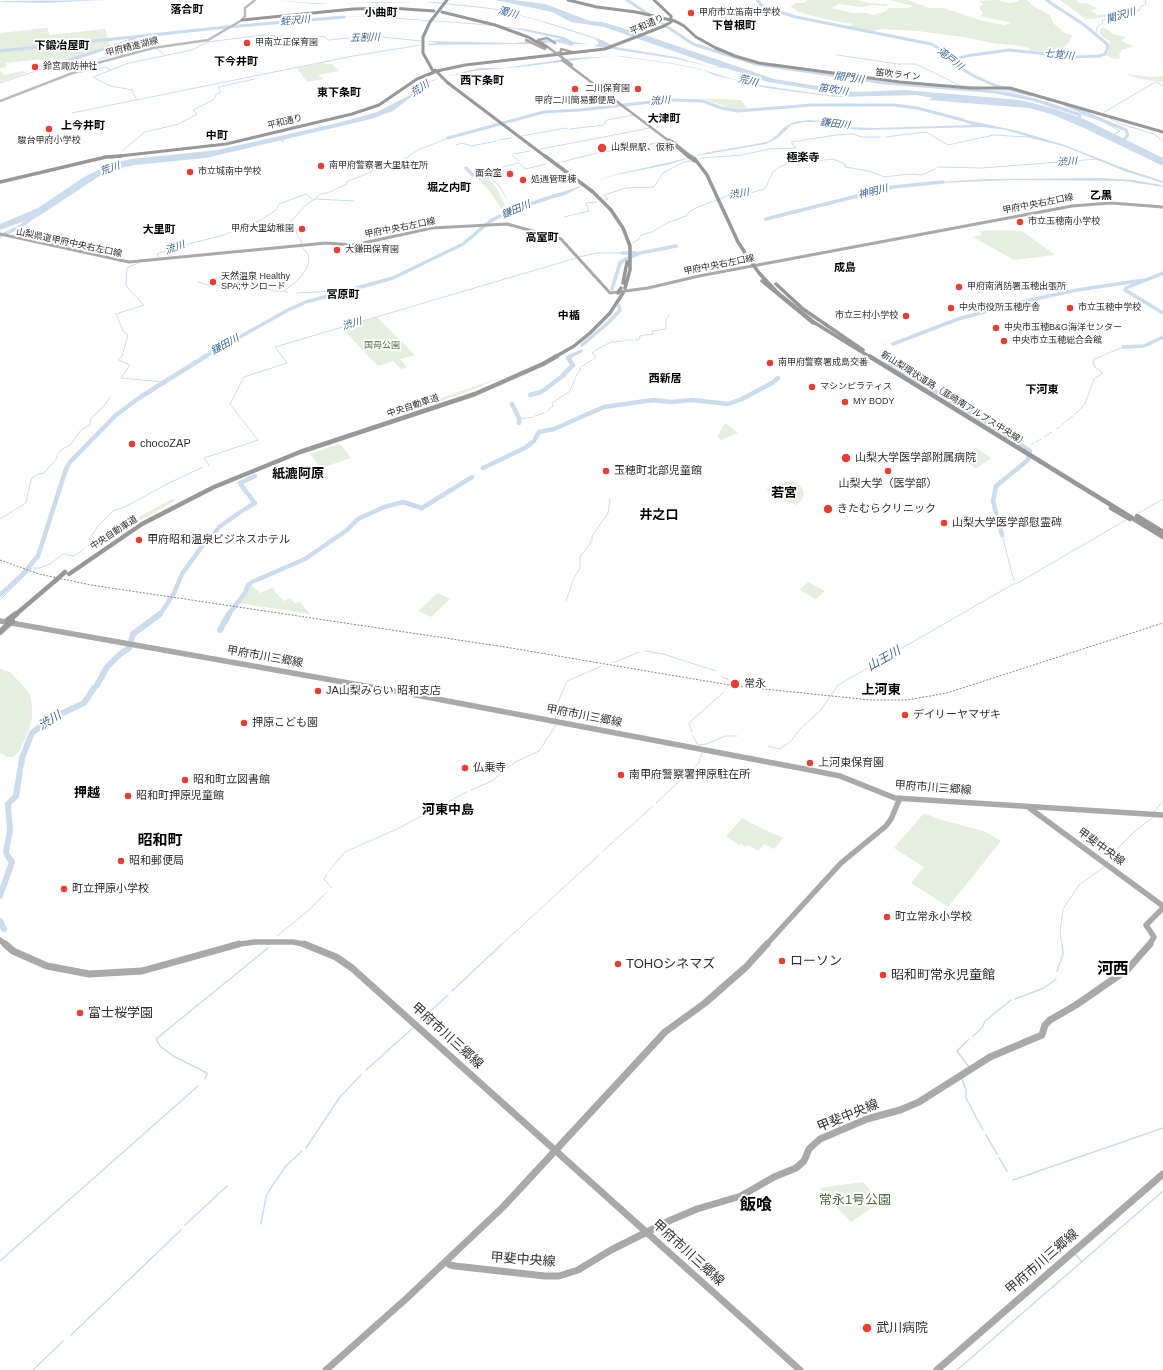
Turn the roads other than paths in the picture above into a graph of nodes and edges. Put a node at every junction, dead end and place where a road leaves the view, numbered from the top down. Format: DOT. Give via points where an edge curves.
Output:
graph roads {
  1 [pos="255,0"];
  2 [pos="448,0"];
  3 [pos="568,0"];
  4 [pos="654,0"];
  5 [pos="442,12"];
  6 [pos="292,13"];
  7 [pos="243,19"];
  8 [pos="671,20"];
  9 [pos="487,23"];
  10 [pos="665,25"];
  11 [pos="509,30"];
  12 [pos="689,31"];
  13 [pos="534,37"];
  14 [pos="527,40"];
  15 [pos="538,42"];
  16 [pos="546,47"];
  17 [pos="561,49"];
  18 [pos="600,49"];
  19 [pos="587,51"];
  20 [pos="554,53"];
  21 [pos="565,54"];
  22 [pos="546,56"];
  23 [pos="571,65"];
  24 [pos="0,101"];
  25 [pos="623,105"];
  26 [pos="1163,132"];
  27 [pos="669,140"];
  28 [pos="692,158"];
  29 [pos="0,182"];
  30 [pos="1163,207"];
  31 [pos="2,235"];
  32 [pos="302,246"];
  33 [pos="749,259"];
  34 [pos="762,281"];
  35 [pos="776,284"];
  36 [pos="836,336"];
  37 [pos="862,350"];
  38 [pos="1111,508"];
  39 [pos="1137,516"];
  40 [pos="1163,535"];
  41 [pos="10,620"];
  42 [pos="0,621"];
  43 [pos="0,627"];
  44 [pos="0,632"];
  45 [pos="900,798"];
  46 [pos="1027,806"];
  47 [pos="1163,815"];
  48 [pos="1163,907"];
  49 [pos="0,940"];
  50 [pos="555,1151"];
  51 [pos="1163,1174"];
  52 [pos="647,1232"];
  53 [pos="446,1261"];
  54 [pos="326,1370"];
  55 [pos="800,1370"];
  56 [pos="938,1370"];
  1 -- 7 [label="main road, 甲府精進湖線" via="245,8"];
  2 -- 41 [label="highway, 中央自動車道, bridge" via="432,21 424,43 425,57 434,71 447,84 580,183 613,216 623,234 629,251 630,270 610,313 586,336 530,371 464,398 280,459 187,498 123,535 67,573"];
  3 -- 8 [label="highway, 笛吹ライン"];
  4 -- 8 [label="highway" via="671,16"];
  5 -- 9 [label="highway"];
  6 -- 6 [label="highway" via="372,7 435,11 372,8"];
  6 -- 7 [label="highway"];
  7 -- 24 [label="main road, 甲府精進湖線" via="202,41 154,48 91,64"];
  8 -- 10 [label="highway, 平和通り"];
  8 -- 12 [label="highway, 笛吹ライン" via="682,24"];
  9 -- 11 [label="highway"];
  9 -- 11 [label="highway"];
  10 -- 12 [label="highway" via="676,23"];
  10 -- 18 [label="highway, 平和通り"];
  11 -- 13 [label="highway"];
  11 -- 14 [label="highway"];
  11 -- 15 [label="highway"];
  12 -- 26 [label="highway, 笛吹ライン" via="728,54 767,65 900,82 970,88 1003,87"];
  14 -- 15 [label="main road"];
  15 -- 16 [label="highway"];
  15 -- 17 [label="main road" via="538,39 544,38 553,41"];
  15 -- 20 [label="main road"];
  15 -- 20 [label="main road"];
  16 -- 20 [label="main road"];
  17 -- 19 [label="main road" via="568,52"];
  17 -- 21 [label="main road"];
  17 -- 22 [label="main road" via="561,53"];
  18 -- 19 [label="highway, 平和通り"];
  18 -- 21 [label="highway, 平和通り"];
  19 -- 21 [label="highway, 平和通り"];
  20 -- 23 [label="main road, bridge"];
  20 -- 23 [label="main road, bridge"];
  21 -- 22 [label="highway, 平和通り"];
  22 -- 29 [label="highway, 平和通り" via="458,66 437,71 417,79 382,103 365,111 236,142 101,158"];
  23 -- 25 [label="main road"];
  25 -- 27 [label="main road"];
  25 -- 28 [label="main road"];
  27 -- 28 [label="highway, 新山梨環状道路（韮崎南アルプス中央線）"];
  28 -- 33 [label="highway, 新山梨環状道路（韮崎南アルプス中央線）" via="710,182 738,242"];
  30 -- 32 [label="main road, 甲府中央右左口線" via="1111,203 1072,206 699,276 648,288 610,293 563,240 510,225 489,224 428,229 354,245 334,243"];
  31 -- 32 [label="main road, 山梨県道甲府中央右左口線" via="123,262"];
  33 -- 36 [label="highway, 新山梨環状道路（韮崎南アルプス中央線）, bridge" via="785,299"];
  33 -- 37 [label="highway, 新山梨環状道路（韮崎南アルプス中央線）, bridge" via="800,309"];
  34 -- 36 [label="highway, bridge" via="802,316"];
  35 -- 37 [label="highway, bridge" via="814,318"];
  36 -- 40 [label="highway, 新山梨環状道路（韮崎南アルプス中央線）, bridge"];
  37 -- 40 [label="highway, 新山梨環状道路（韮崎南アルプス中央線）, bridge"];
  38 -- 40 [label="highway, bridge" via="1156,535"];
  39 -- 40 [label="highway"];
  41 -- 43 [label="highway, 中央自動車道"];
  41 -- 44 [label="highway, 中央自動車道, bridge"];
  42 -- 45 [label="main road, 甲府市川三郷線" via="432,698 810,770 840,776 874,791"];
  45 -- 46 [label="main road, 甲府市川三郷線"];
  45 -- 50 [label="main road" via="891,819 882,830 841,864 746,967 705,1003 665,1032"];
  46 -- 47 [label="main road, 甲府市川三郷線"];
  46 -- 48 [label="main road, 甲斐中央線"];
  48 -- 52 [label="main road, 甲斐中央線" via="1146,925 1154,937 1153,941 1128,969 1050,1020 1045,1025 1042,1035 990,1057 919,1102 867,1119 820,1139 808,1149 804,1161 796,1168 741,1196 697,1209"];
  49 -- 50 [label="main road, 甲府市川三郷線" via="13,951 47,966 102,974 142,971 242,943 278,941 311,946 336,957 352,968"];
  50 -- 52 [label="main road, 甲府市川三郷線"];
  50 -- 53 [label="main road" via="503,1207"];
  51 -- 56 [label="main road, 甲府市川三郷線"];
  52 -- 53 [label="main road, 甲斐中央線" via="578,1270 559,1276 455,1266"];
  52 -- 55 [label="main road, 甲府市川三郷線"];
  53 -- 54 [label="main road"];
}
